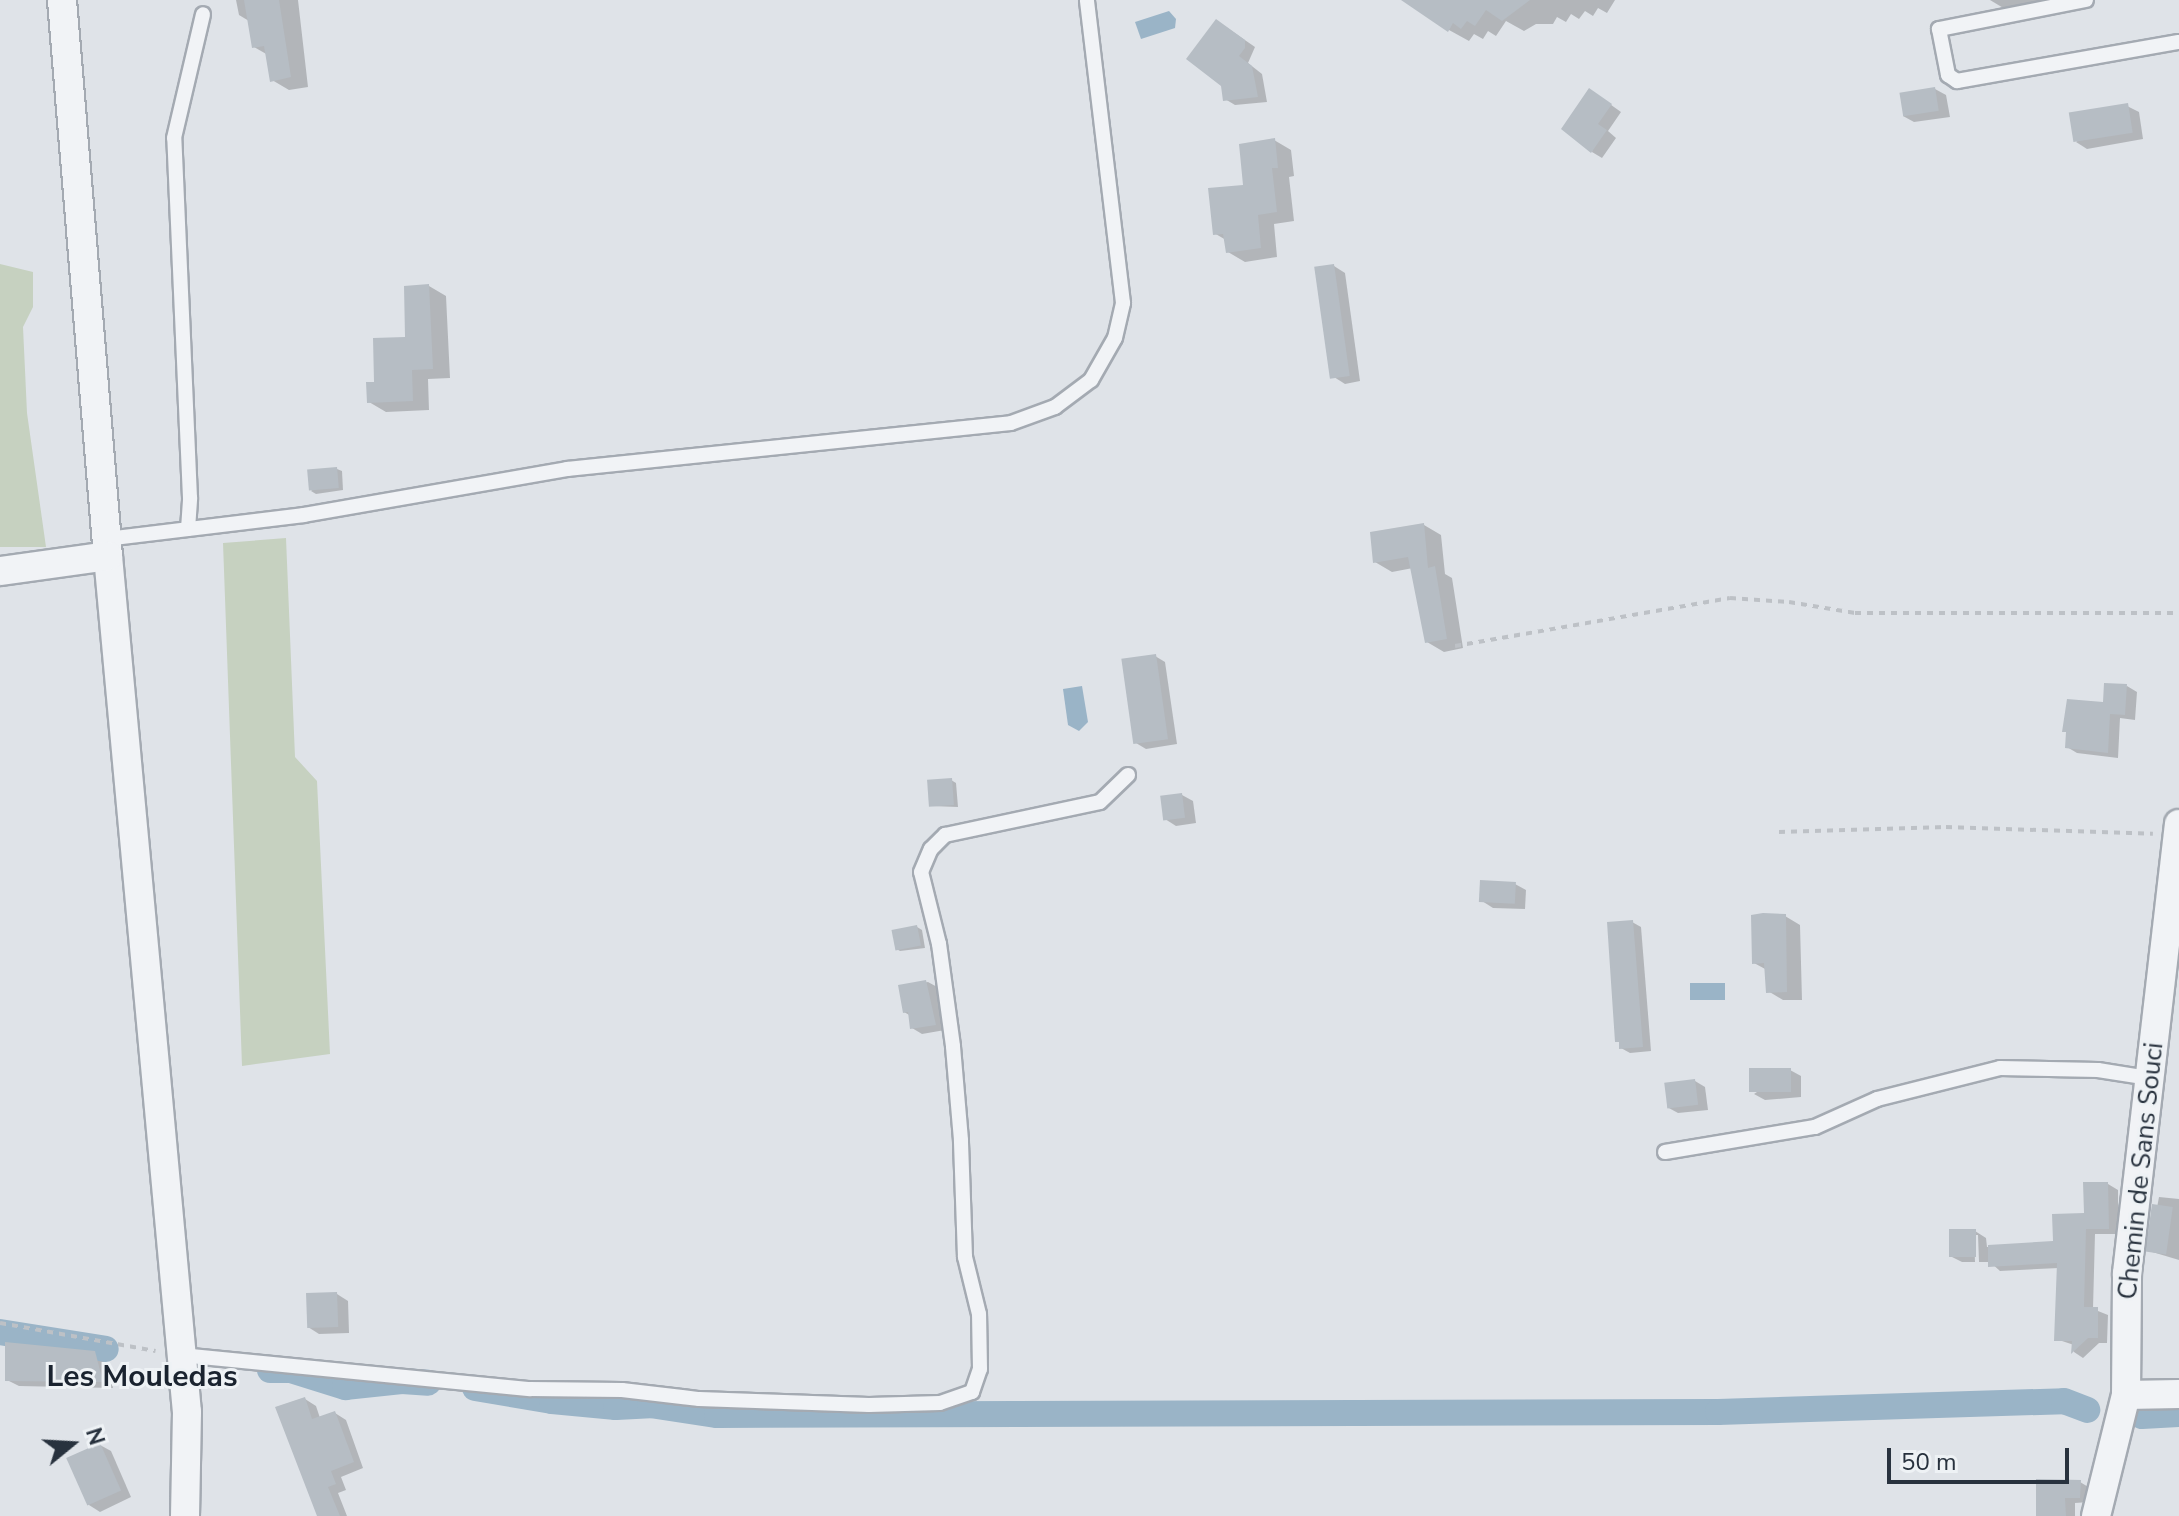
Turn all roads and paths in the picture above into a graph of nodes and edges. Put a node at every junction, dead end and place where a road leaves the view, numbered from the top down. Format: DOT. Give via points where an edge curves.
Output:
graph roads {
  1 [pos="62,0"];
  2 [pos="1087,0"];
  3 [pos="2086,0"];
  4 [pos="203,14"];
  5 [pos="2179,42"];
  6 [pos="188,529"];
  7 [pos="107,547"];
  8 [pos="0,571"];
  9 [pos="2179,613"];
  10 [pos="1455,646"];
  11 [pos="1128,775"];
  12 [pos="2178,829"];
  13 [pos="1779,832"];
  14 [pos="2149,1078"];
  15 [pos="1665,1152"];
  16 [pos="0,1323"];
  17 [pos="181,1355"];
  18 [pos="2179,1394"];
  19 [pos="2126,1395"];
  20 [pos="185,1516"];
  21 [pos="2096,1516"];
  1 -- 7 [label="street"];
  2 -- 6 [label="lane" via="1123,303 1115,338 1091,380 1055,407 1011,423 567,469 304,515"];
  3 -- 5 [label="lane" via="1939,29 1948,75 1957,81"];
  4 -- 6 [label="lane" via="174,138"];
  6 -- 7 [label="lane"];
  7 -- 8 [label="street"];
  7 -- 17 [label="street"];
  9 -- 10 [label="path" via="1855,613 1730,598"];
  11 -- 17 [label="lane" via="1100,802 945,835 931,849 921,872 939,944 953,1046 965,1257 979,1314 980,1369 972,1392 940,1403 869,1405 699,1399 622,1390 530,1389"];
  12 -- 13 [label="path"];
  12 -- 14 [label="street, Chemin de Sans Souci"];
  14 -- 15 [label="lane" via="2098,1070 2000,1068 1877,1099 1815,1127"];
  14 -- 19 [label="street, Chemin de Sans Souci" via="2127,1273"];
  16 -- 17 [label="path"];
  17 -- 20 [label="street" via="187,1412"];
  18 -- 19 [label="street"];
  19 -- 21 [label="street, Chemin de Sans Souci"];
}
